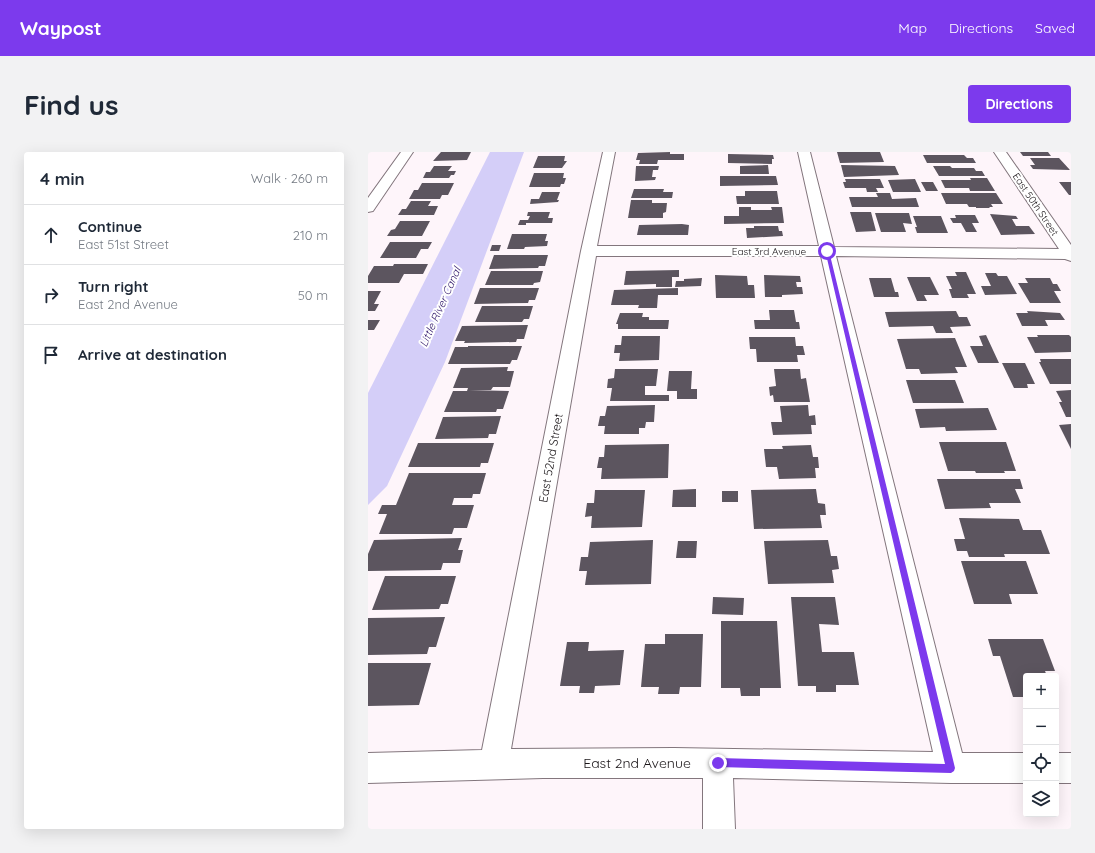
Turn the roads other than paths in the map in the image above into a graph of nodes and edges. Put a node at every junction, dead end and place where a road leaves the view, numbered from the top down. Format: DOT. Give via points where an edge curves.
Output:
graph roads {
  1 [pos="407,152"];
  2 [pos="609,152"];
  3 [pos="804,152"];
  4 [pos="1000,152"];
  5 [pos="368,208"];
  6 [pos="589,251"];
  7 [pos="827,251"];
  8 [pos="1070,255"];
  9 [pos="718,763"];
  10 [pos="494,764"];
  11 [pos="368,768"];
  12 [pos="951,768"];
  13 [pos="1023,768"];
  14 [pos="1059,768"];
  15 [pos="1071,768"];
  16 [pos="719,829"];
  1 -- 5 [label="street"];
  2 -- 6 [label="street, East 52nd Street"];
  3 -- 7 [label="street"];
  4 -- 8 [label="street, East 50th Street"];
  6 -- 7 [label="street, East 3rd Avenue"];
  6 -- 10 [label="street, East 52nd Street"];
  7 -- 8 [label="street, East 3rd Avenue"];
  7 -- 12 [label="street"];
  9 -- 10 [label="street, East 2nd Avenue"];
  9 -- 12 [label="street, East 2nd Avenue"];
  9 -- 16 [label="street"];
  10 -- 11 [label="street, East 2nd Avenue"];
  12 -- 13 [label="street, East 2nd Avenue"];
  14 -- 15 [label="street"];
}
